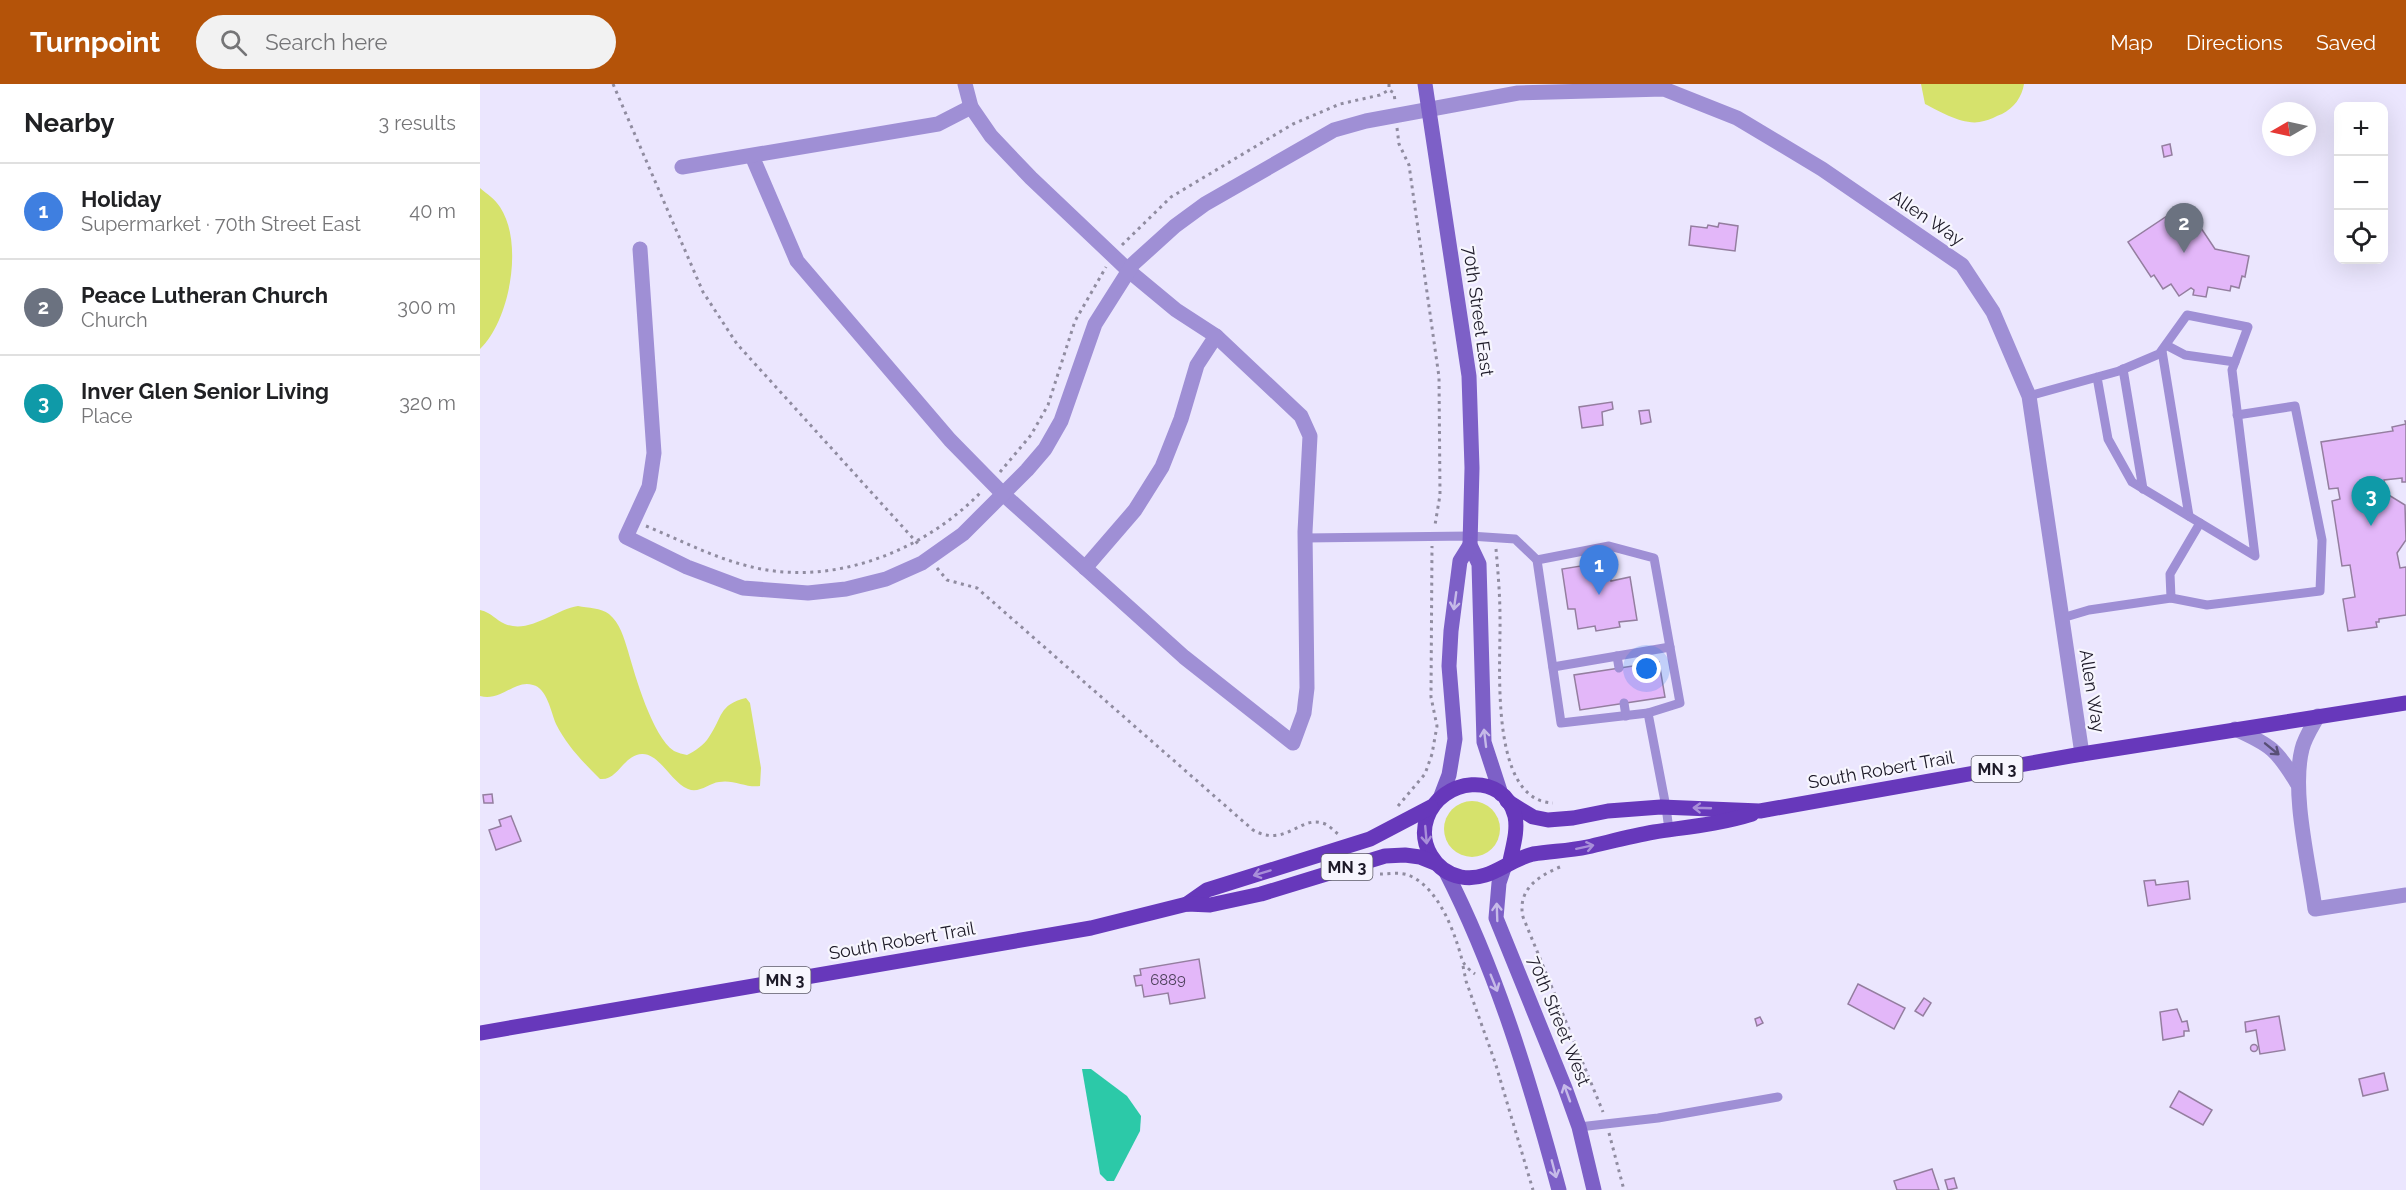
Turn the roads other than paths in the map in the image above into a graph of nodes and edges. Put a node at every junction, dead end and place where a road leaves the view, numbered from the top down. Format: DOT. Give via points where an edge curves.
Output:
graph roads {
  1 [pos="965,84"];
  2 [pos="1425,84"];
  3 [pos="971,107"];
  4 [pos="1428,109"];
  5 [pos="752,156"];
  6 [pos="682,167"];
  7 [pos="640,249"];
  8 [pos="1129,271"];
  9 [pos="1216,336"];
  10 [pos="2164,348"];
  11 [pos="2235,362"];
  12 [pos="2123,369"];
  13 [pos="2097,377"];
  14 [pos="2029,396"];
  15 [pos="2237,415"];
  16 [pos="2143,489"];
  17 [pos="1003,494"];
  18 [pos="2189,516"];
  19 [pos="2200,523"];
  20 [pos="1305,538"];
  21 [pos="1470,541"];
  22 [pos="1537,560"];
  23 [pos="1086,568"];
  24 [pos="2171,598"];
  25 [pos="2062,618"];
  26 [pos="1670,647"];
  27 [pos="1617,656"];
  28 [pos="1552,667"];
  29 [pos="1619,668"];
  30 [pos="2406,703"];
  31 [pos="1624,704"];
  32 [pos="1648,713"];
  33 [pos="1626,716"];
  34 [pos="2318,716"];
  35 [pos="2235,729"];
  36 [pos="2082,754"];
  37 [pos="2297,783"];
  38 [pos="1504,798"];
  39 [pos="1436,801"];
  40 [pos="1666,807"];
  41 [pos="1760,811"];
  42 [pos="1668,830"];
  43 [pos="1507,864"];
  44 [pos="1440,867"];
  45 [pos="2406,895"];
  46 [pos="1187,904"];
  47 [pos="480,1033"];
  48 [pos="1778,1096"];
  49 [pos="1579,1127"];
  50 [pos="1559,1190"];
  51 [pos="1594,1190"];
  1 -- 3 [label="street"];
  2 -- 4 [label="main road, 70th Street East"];
  3 -- 5 [label="street" via="938,124"];
  3 -- 8 [label="street" via="991,136 1031,178"];
  4 -- 8 [label="street, Allen Way" via="1334,130 1205,204 1175,226"];
  4 -- 14 [label="street, Allen Way" via="1518,93 1664,89 1737,118 1822,169 1962,265 1993,312"];
  4 -- 21 [label="main road, 70th Street East" via="1469,376"];
  5 -- 6 [label="street"];
  5 -- 17 [label="street" via="797,261 950,440"];
  7 -- 17 [label="street, Allen Way" via="654,453 649,487 626,537 687,567 743,588 808,593 846,589 886,579 929,558 963,534"];
  8 -- 9 [label="street" via="1176,310"];
  8 -- 17 [label="street, Allen Way" via="1095,324 1061,421 1045,449"];
  9 -- 20 [label="street" via="1301,416 1310,436"];
  9 -- 23 [label="street" via="1197,366 1162,467 1135,510"];
  10 -- 11 [label="lane"];
  10 -- 11 [label="lane" via="2187,315 2248,327"];
  10 -- 12 [label="lane" via="2160,354"];
  10 -- 18 [label="lane"];
  11 -- 15 [label="lane" via="2232,370"];
  12 -- 13 [label="lane"];
  12 -- 16 [label="lane"];
  13 -- 14 [label="lane"];
  13 -- 16 [label="lane" via="2108,439 2132,482"];
  14 -- 25 [label="street, Allen Way"];
  15 -- 19 [label="lane" via="2255,556"];
  15 -- 24 [label="lane" via="2295,406 2322,540 2320,591 2207,605"];
  16 -- 18 [label="lane"];
  17 -- 23 [label="street"];
  18 -- 19 [label="lane"];
  19 -- 24 [label="lane" via="2170,574"];
  20 -- 21 [label="lane" via="1432,537"];
  20 -- 23 [label="street" via="1307,688 1304,713 1293,743 1184,657"];
  21 -- 22 [label="lane" via="1515,539"];
  38 -- 21 [label="main road, 70th Street East, one-way" via="1484,742 1479,564"];
  21 -- 39 [label="main road, 70th Street East, one-way" via="1460,561 1451,631 1449,666 1455,739"];
  22 -- 26 [label="lane" via="1610,546 1654,558"];
  22 -- 28 [label="lane"];
  24 -- 25 [label="lane" via="2089,609"];
  25 -- 36 [label="street, Allen Way"];
  26 -- 27 [label="lane"];
  26 -- 32 [label="lane" via="1680,703"];
  27 -- 28 [label="lane"];
  27 -- 29 [label="lane"];
  28 -- 33 [label="lane" via="1561,723"];
  30 -- 34 [label="main road, South Robert Trail / MN 3"];
  31 -- 33 [label="lane"];
  32 -- 33 [label="lane"];
  32 -- 40 [label="lane"];
  34 -- 35 [label="main road, South Robert Trail / MN 3"];
  34 -- 37 [label="street" via="2301,750"];
  35 -- 36 [label="main road, South Robert Trail / MN 3"];
  35 -- 37 [label="street, one-way" via="2261,741 2281,757"];
  36 -- 41 [label="main road, South Robert Trail / MN 3"];
  37 -- 45 [label="street" via="2315,909"];
  38 -- 39 [label="main road" via="1484,785 1470,784"];
  38 -- 40 [label="main road, South Robert Trail / MN 3" via="1533,817 1548,820"];
  38 -- 43 [label="main road" via="1517,828"];
  39 -- 44 [label="main road, one-way" via="1424,827 1425,839"];
  39 -- 46 [label="main road, South Robert Trail / MN 3, one-way" via="1370,839 1207,890"];
  41 -- 40 [label="main road, South Robert Trail / MN 3, one-way"];
  40 -- 42 [label="lane"];
  41 -- 42 [label="main road" via="1728,822"];
  43 -- 42 [label="main road, one-way" via="1538,853"];
  43 -- 44 [label="main road" via="1473,877 1461,877"];
  49 -- 43 [label="main road, 70th Street West, one-way" via="1496,918 1499,883"];
  44 -- 46 [label="main road, South Robert Trail / MN 3" via="1420,857 1385,856 1261,894 1210,904"];
  44 -- 50 [label="main road, one-way" via="1459,898 1494,984 1538,1111"];
  46 -- 47 [label="main road, South Robert Trail / MN 3" via="1091,928"];
  48 -- 49 [label="lane" via="1658,1118"];
  49 -- 51 [label="main road, 70th Street West"];
}
